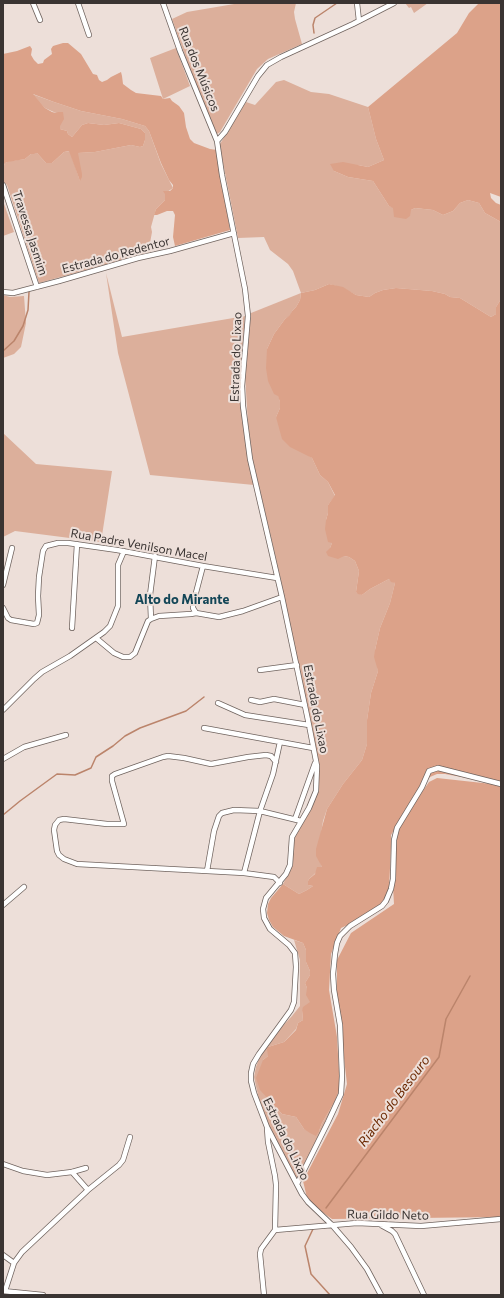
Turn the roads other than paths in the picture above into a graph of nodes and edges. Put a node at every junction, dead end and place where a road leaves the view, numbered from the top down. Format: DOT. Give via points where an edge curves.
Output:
graph roads {
  1 [pos="33,3"];
  2 [pos="78,3"];
  3 [pos="163,3"];
  4 [pos="358,3"];
  5 [pos="394,3"];
  6 [pos="40,20"];
  7 [pos="359,21"];
  8 [pos="89,35"];
  9 [pos="217,141"];
  10 [pos="3,185"];
  11 [pos="234,233"];
  12 [pos="37,287"];
  13 [pos="3,292"];
  14 [pos="77,544"];
  15 [pos="12,548"];
  16 [pos="124,551"];
  17 [pos="155,556"];
  18 [pos="203,566"];
  19 [pos="277,578"];
  20 [pos="3,585"];
  21 [pos="282,597"];
  22 [pos="3,608"];
  23 [pos="196,613"];
  24 [pos="151,619"];
  25 [pos="72,628"];
  26 [pos="96,638"];
  27 [pos="297,665"];
  28 [pos="260,670"];
  29 [pos="251,700"];
  30 [pos="218,703"];
  31 [pos="305,705"];
  32 [pos="3,710"];
  33 [pos="310,725"];
  34 [pos="204,728"];
  35 [pos="66,735"];
  36 [pos="280,742"];
  37 [pos="313,748"];
  38 [pos="3,759"];
  39 [pos="276,762"];
  40 [pos="316,762"];
  41 [pos="501,784"];
  42 [pos="260,810"];
  43 [pos="294,819"];
  44 [pos="301,821"];
  45 [pos="207,870"];
  46 [pos="244,873"];
  47 [pos="280,883"];
  48 [pos="24,887"];
  49 [pos="3,905"];
  50 [pos="267,1127"];
  51 [pos="130,1137"];
  52 [pos="3,1164"];
  53 [pos="86,1168"];
  54 [pos="72,1172"];
  55 [pos="297,1184"];
  56 [pos="88,1190"];
  57 [pos="501,1219"];
  58 [pos="377,1224"];
  59 [pos="332,1225"];
  60 [pos="275,1230"];
  61 [pos="3,1255"];
  62 [pos="14,1263"];
  63 [pos="4,1291"];
  64 [pos="43,1295"];
  65 [pos="264,1295"];
  66 [pos="381,1295"];
  67 [pos="424,1295"];
  1 -- 6 [label="street"];
  2 -- 8 [label="street"];
  3 -- 9 [label="street, Rua dos Músicos" via="180,52"];
  4 -- 7 [label="street"];
  5 -- 7 [label="street"];
  7 -- 9 [label="street" via="267,65"];
  9 -- 11 [label="street, Estrada do Lixao"];
  10 -- 12 [label="street, Travessa Jasmim"];
  11 -- 12 [label="street, Estrada do Redentor"];
  11 -- 19 [label="street, Estrada do Lixao" via="248,316 242,386 247,437"];
  12 -- 13 [label="street, Estrada do Redentor" via="13,293"];
  14 -- 16 [label="street, Rua Padre Venilson Macel"];
  14 -- 22 [label="street, Rua Padre Venilson Macel" via="58,543 44,548 40,562 40,615 37,623 11,620"];
  14 -- 25 [label="street"];
  15 -- 20 [label="street"];
  16 -- 17 [label="street, Rua Padre Venilson Macel"];
  16 -- 26 [label="street" via="118,565 118,606 110,626"];
  17 -- 18 [label="street, Rua Padre Venilson Macel"];
  17 -- 24 [label="street" via="150,595"];
  18 -- 19 [label="street, Rua Padre Venilson Macel"];
  18 -- 23 [label="street" via="193,604"];
  19 -- 21 [label="street, Estrada do Lixao"];
  21 -- 23 [label="street" via="219,617"];
  21 -- 27 [label="street, Estrada do Lixao"];
  23 -- 24 [label="street"];
  24 -- 26 [label="street" via="135,653 130,658 114,653"];
  26 -- 32 [label="street" via="42,672"];
  27 -- 28 [label="street"];
  27 -- 31 [label="street, Estrada do Lixao"];
  29 -- 31 [label="street" via="260,702 274,699"];
  30 -- 33 [label="street" via="245,715"];
  31 -- 33 [label="street, Estrada do Lixao"];
  33 -- 37 [label="street, Estrada do Lixao"];
  34 -- 36 [label="street"];
  35 -- 38 [label="street" via="24,747"];
  36 -- 37 [label="street"];
  36 -- 39 [label="street"];
  37 -- 40 [label="street, Estrada do Lixao"];
  39 -- 42 [label="street"];
  39 -- 45 [label="street" via="271,756 266,755 211,764 163,757 112,776 124,824 61,819 55,825 57,851 69,862"];
  40 -- 43 [label="street"];
  40 -- 44 [label="street, Estrada do Lixao" via="316,790 312,803"];
  41 -- 55 [label="street" via="438,768 429,771 397,828 394,840 393,879 386,901 340,936 333,974 340,1025 340,1094"];
  42 -- 43 [label="street"];
  42 -- 45 [label="street" via="234,810 219,816"];
  42 -- 46 [label="street"];
  43 -- 44 [label="street"];
  44 -- 47 [label="street, Estrada do Lixao" via="292,837 290,865"];
  45 -- 46 [label="street"];
  46 -- 47 [label="street" via="274,877"];
  47 -- 50 [label="street, Estrada do Lixao" via="266,898 264,918 270,929 292,948 296,960 296,980 291,1010 259,1054 251,1073 254,1093"];
  48 -- 49 [label="street"];
  50 -- 55 [label="street, Estrada do Lixao"];
  50 -- 60 [label="street" via="275,1176"];
  51 -- 56 [label="street" via="123,1160"];
  52 -- 54 [label="street" via="36,1174"];
  53 -- 54 [label="street"];
  54 -- 56 [label="street"];
  55 -- 59 [label="street, Estrada do Lixao" via="308,1202"];
  56 -- 62 [label="street" via="22,1252"];
  57 -- 58 [label="street, Rua Gildo Neto" via="420,1226"];
  58 -- 59 [label="street, Rua Gildo Neto"];
  58 -- 67 [label="street" via="395,1234"];
  59 -- 60 [label="street, Rua Gildo Neto"];
  59 -- 66 [label="street, Estrada do Lixao" via="359,1257"];
  60 -- 65 [label="street" via="260,1254"];
  61 -- 62 [label="street"];
  62 -- 63 [label="street"];
  63 -- 64 [label="street"];
}
